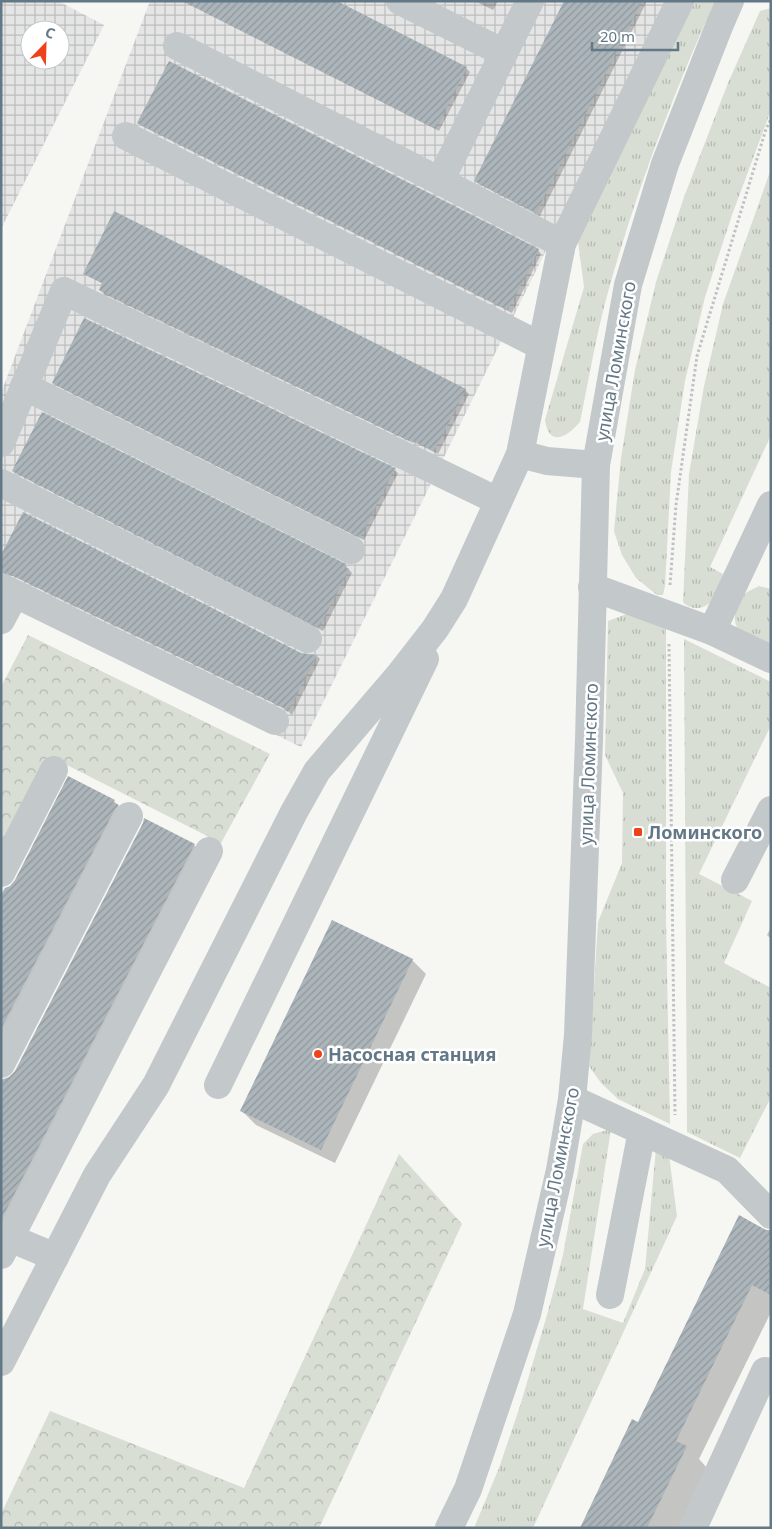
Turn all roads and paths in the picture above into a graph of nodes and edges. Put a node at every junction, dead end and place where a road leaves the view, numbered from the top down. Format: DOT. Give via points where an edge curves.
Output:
graph roads {
  1 [pos="400,1"];
  2 [pos="530,1"];
  3 [pos="680,1"];
  4 [pos="730,1"];
  5 [pos="177,46"];
  6 [pos="504,53"];
  7 [pos="126,136"];
  8 [pos="440,181"];
  9 [pos="562,244"];
  10 [pos="542,346"];
  11 [pos="24,386"];
  12 [pos="1,443"];
  13 [pos="520,454"];
  14 [pos="596,465"];
  15 [pos="1,483"];
  16 [pos="498,501"];
  17 [pos="771,505"];
  18 [pos="351,550"];
  19 [pos="592,587"];
  20 [pos="8,591"];
  21 [pos="454,599"];
  22 [pos="1,620"];
  23 [pos="712,631"];
  24 [pos="308,639"];
  25 [pos="771,659"];
  26 [pos="275,721"];
  27 [pos="54,770"];
  28 [pos="771,810"];
  29 [pos="129,816"];
  30 [pos="209,851"];
  31 [pos="1,873"];
  32 [pos="735,880"];
  33 [pos="1,1064"];
  34 [pos="218,1085"];
  35 [pos="572,1099"];
  36 [pos="642,1131"];
  37 [pos="771,1215"];
  38 [pos="6,1246"];
  39 [pos="55,1256"];
  40 [pos="610,1295"];
  41 [pos="5,1348"];
  42 [pos="771,1374"];
  43 [pos="449,1528"];
  44 [pos="693,1528"];
  1 -- 6 [label="street"];
  2 -- 6 [label="street"];
  3 -- 9 [label="street"];
  4 -- 14 [label="street, улица Ломинского" via="665,164 628,285"];
  5 -- 8 [label="street"];
  6 -- 8 [label="street"];
  7 -- 10 [label="street"];
  8 -- 9 [label="street"];
  9 -- 10 [label="street"];
  10 -- 13 [label="street"];
  11 -- 12 [label="street"];
  11 -- 16 [label="street" via="64,291"];
  11 -- 18 [label="street"];
  13 -- 14 [label="street" via="547,461"];
  13 -- 16 [label="street"];
  14 -- 19 [label="street, улица Ломинского"];
  15 -- 24 [label="street"];
  16 -- 21 [label="street"];
  17 -- 23 [label="street"];
  19 -- 23 [label="street"];
  19 -- 35 [label="street, улица Ломинского" via="578,1035"];
  20 -- 22 [label="street"];
  20 -- 26 [label="street"];
  21 -- 34 [label="street"];
  21 -- 39 [label="street" via="400,674 317,771 156,1085 97,1175"];
  23 -- 25 [label="street"];
  27 -- 31 [label="street"];
  28 -- 32 [label="street"];
  29 -- 33 [label="street"];
  30 -- 38 [label="street"];
  35 -- 36 [label="street"];
  35 -- 43 [label="street, улица Ломинского" via="528,1314 468,1489"];
  36 -- 37 [label="street" via="727,1170"];
  36 -- 40 [label="street"];
  38 -- 39 [label="street"];
  39 -- 41 [label="street"];
  42 -- 44 [label="street" via="765,1371"];
}
